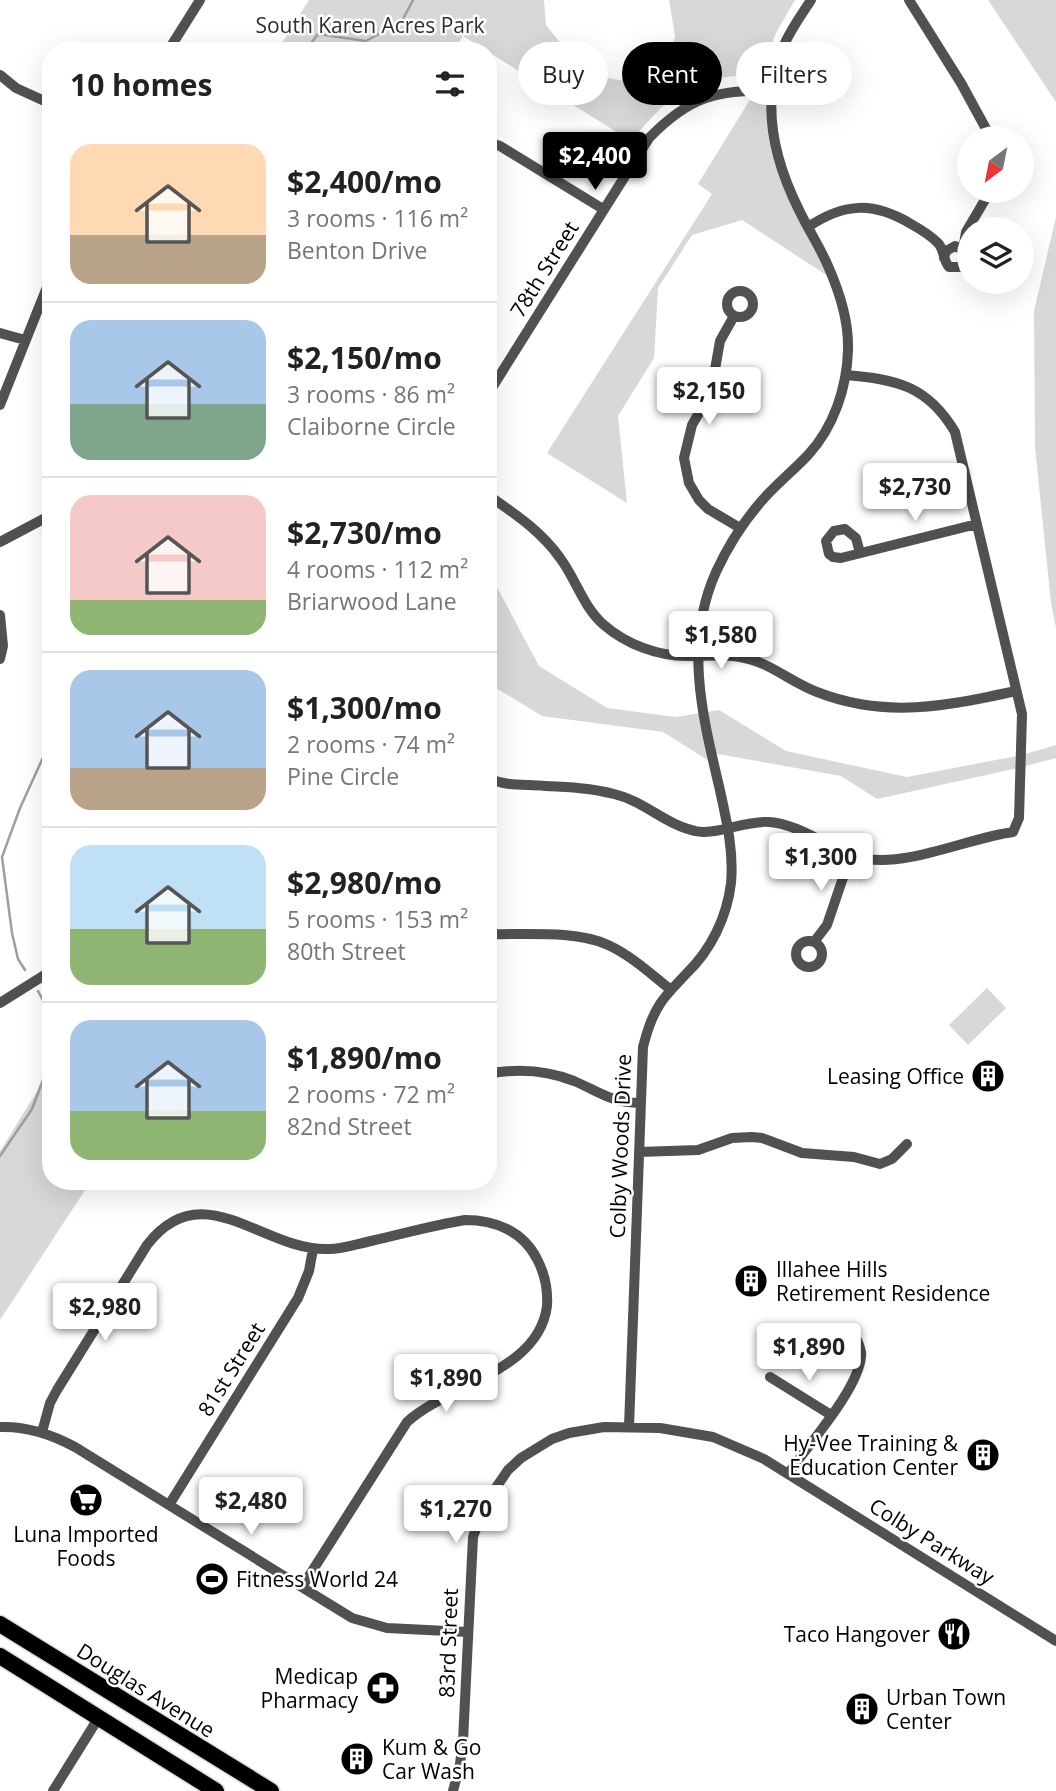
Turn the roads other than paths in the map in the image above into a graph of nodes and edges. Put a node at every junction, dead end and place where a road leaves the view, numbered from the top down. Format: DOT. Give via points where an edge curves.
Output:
graph roads {
  1 [pos="200,0"];
  2 [pos="811,0"];
  3 [pos="909,0"];
  4 [pos="174,42"];
  5 [pos="785,42"];
  6 [pos="0,75"];
  7 [pos="736,90"];
  8 [pos="42,100"];
  9 [pos="772,105"];
  10 [pos="984,126"];
  11 [pos="497,145"];
  12 [pos="603,209"];
  13 [pos="808,227"];
  14 [pos="957,248"];
  15 [pos="944,258"];
  16 [pos="957,268"];
  17 [pos="42,300"];
  18 [pos="734,316"];
  19 [pos="0,333"];
  20 [pos="26,340"];
  21 [pos="846,375"];
  22 [pos="497,380"];
  23 [pos="0,405"];
  24 [pos="497,501"];
  25 [pos="42,519"];
  26 [pos="977,524"];
  27 [pos="740,528"];
  28 [pos="0,542"];
  29 [pos="860,553"];
  30 [pos="0,615"];
  31 [pos="697,655"];
  32 [pos="0,659"];
  33 [pos="1016,691"];
  34 [pos="497,782"];
  35 [pos="729,827"];
  36 [pos="850,854"];
  37 [pos="497,934"];
  38 [pos="814,942"];
  39 [pos="42,977"];
  40 [pos="671,990"];
  41 [pos="0,1003"];
  42 [pos="497,1073"];
  43 [pos="640,1103"];
  44 [pos="907,1144"];
  45 [pos="639,1152"];
  46 [pos="313,1249"];
  47 [pos="857,1340"];
  48 [pos="770,1377"];
  49 [pos="831,1415"];
  50 [pos="0,1427"];
  51 [pos="629,1427"];
  52 [pos="41,1432"];
  53 [pos="788,1474"];
  54 [pos="169,1505"];
  55 [pos="302,1587"];
  56 [pos="0,1624"];
  57 [pos="467,1632"];
  58 [pos="1056,1641"];
  59 [pos="0,1656"];
  60 [pos="99,1717"];
  61 [pos="53,1791"];
  62 [pos="216,1791"];
  63 [pos="271,1791"];
  64 [pos="453,1791"];
  1 -- 4 [label="street"];
  2 -- 5 [label="street, Colby Woods Drive"];
  3 -- 10 [label="street"];
  6 -- 8 [label="street"];
  7 -- 12 [label="street, 78th Street" via="690,104 668,119 649,138"];
  9 -- 13 [label="street, Colby Woods Drive" via="773,139 782,171"];
  11 -- 12 [label="street"];
  12 -- 22 [label="street, 78th Street"];
  13 -- 15 [label="street" via="845,209 866,206 892,213 925,232 941,245"];
  13 -- 21 [label="street, Colby Woods Drive" via="834,280 845,316"];
  14 -- 15 [label="street" via="946,251"];
  15 -- 16 [label="street" via="949,267"];
  17 -- 20 [label="street"];
  18 -- 27 [label="street" via="720,341 711,392 692,425 684,458 689,483 699,500"];
  19 -- 20 [label="street"];
  20 -- 23 [label="street"];
  21 -- 26 [label="street" via="911,387 946,416 961,450"];
  21 -- 27 [label="street, Colby Woods Drive" via="824,432"];
  24 -- 31 [label="street" via="549,543 604,625 644,648"];
  25 -- 28 [label="street"];
  26 -- 29 [label="street"];
  26 -- 33 [label="street"];
  27 -- 31 [label="street, Colby Woods Drive" via="706,598"];
  30 -- 32 [label="street"];
  31 -- 33 [label="street" via="764,663 832,698 903,709 948,706"];
  31 -- 35 [label="street, Colby Woods Drive"];
  33 -- 36 [label="street" via="1022,714 1022,771 1019,818 1013,832 920,855 869,859"];
  34 -- 35 [label="street" via="614,794 699,833"];
  35 -- 36 [label="street" via="754,822 783,824"];
  35 -- 40 [label="street, Colby Woods Drive" via="732,866 724,916 698,961"];
  36 -- 38 [label="street" via="827,925"];
  37 -- 40 [label="street" via="575,937 606,944"];
  39 -- 41 [label="street"];
  40 -- 43 [label="street, Colby Woods Drive" via="646,1036"];
  42 -- 43 [label="street" via="543,1072 604,1097"];
  43 -- 45 [label="street, Colby Woods Drive"];
  44 -- 45 [label="street" via="880,1164 802,1153 752,1137 732,1138 698,1150"];
  45 -- 51 [label="street, Colby Woods Drive"];
  46 -- 52 [label="street" via="203,1213 166,1225 147,1245 57,1390"];
  46 -- 54 [label="street, 81st Street" via="298,1298"];
  46 -- 55 [label="street" via="345,1247 479,1220 511,1231 528,1245 543,1270 547,1295 543,1320 530,1345 507,1364 407,1422"];
  47 -- 49 [label="street" via="862,1354 855,1378"];
  48 -- 49 [label="street"];
  49 -- 53 [label="street"];
  50 -- 52 [label="street"];
  51 -- 53 [label="street, Colby Parkway" via="713,1437"];
  51 -- 57 [label="street, 83rd Street" via="586,1429 552,1439 522,1458 496,1484 473,1537"];
  52 -- 54 [label="street" via="75,1447"];
  53 -- 58 [label="street, Colby Parkway"];
  54 -- 55 [label="street"];
  55 -- 57 [label="street" via="370,1625"];
  56 -- 63 [label="main road, Douglas Avenue"];
  57 -- 64 [label="street, 83rd Street" via="463,1741"];
  59 -- 60 [label="main road"];
  60 -- 61 [label="street"];
  60 -- 62 [label="main road"];
}
